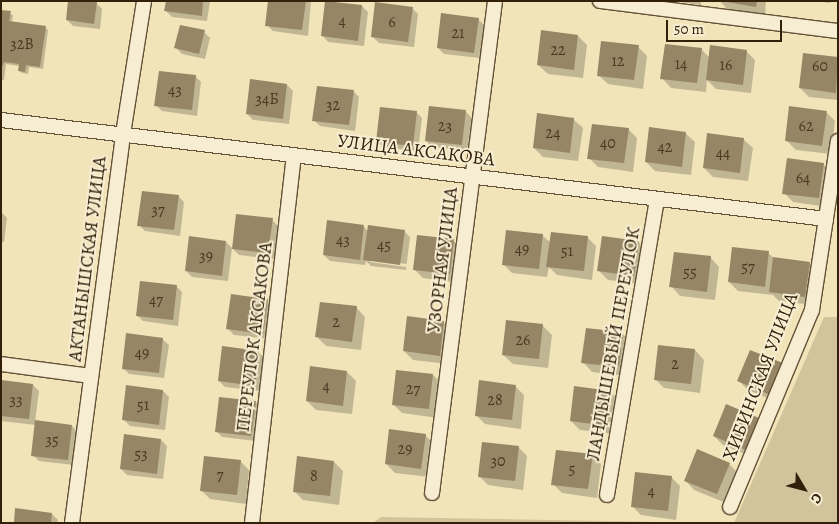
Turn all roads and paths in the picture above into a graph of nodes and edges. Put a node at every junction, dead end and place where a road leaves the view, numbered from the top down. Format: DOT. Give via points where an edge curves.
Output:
graph roads {
  1 [pos="144,1"];
  2 [pos="495,1"];
  3 [pos="600,1"];
  4 [pos="838,30"];
  5 [pos="1,120"];
  6 [pos="123,134"];
  7 [pos="838,141"];
  8 [pos="294,155"];
  9 [pos="472,176"];
  10 [pos="657,199"];
  11 [pos="826,219"];
  12 [pos="1,364"];
  13 [pos="91,376"];
  14 [pos="432,493"];
  15 [pos="607,495"];
  16 [pos="730,507"];
  17 [pos="72,523"];
  18 [pos="252,523"];
  1 -- 6 [label="street, АКТАНЫШСКАЯ УЛИЦА"];
  2 -- 9 [label="street, УЗОРНАЯ УЛИЦА"];
  3 -- 4 [label="street"];
  5 -- 6 [label="street, УЛИЦА АКСАКОВА"];
  6 -- 8 [label="street, УЛИЦА АКСАКОВА"];
  6 -- 13 [label="street, АКТАНЫШСКАЯ УЛИЦА"];
  7 -- 11 [label="street, ХИБИНСКАЯ УЛИЦА"];
  8 -- 9 [label="street, УЛИЦА АКСАКОВА"];
  8 -- 18 [label="street, ПЕРЕУЛОК АКСАКОВА"];
  9 -- 10 [label="street, УЛИЦА АКСАКОВА"];
  9 -- 14 [label="street, УЗОРНАЯ УЛИЦА"];
  10 -- 11 [label="street, УЛИЦА АКСАКОВА"];
  10 -- 15 [label="street, ЛАНДЫШЕВЫЙ ПЕРЕУЛОК"];
  11 -- 16 [label="street, ХИБИНСКАЯ УЛИЦА" via="812,310"];
  12 -- 13 [label="street"];
  13 -- 17 [label="street, АКТАНЫШСКАЯ УЛИЦА"];
}
